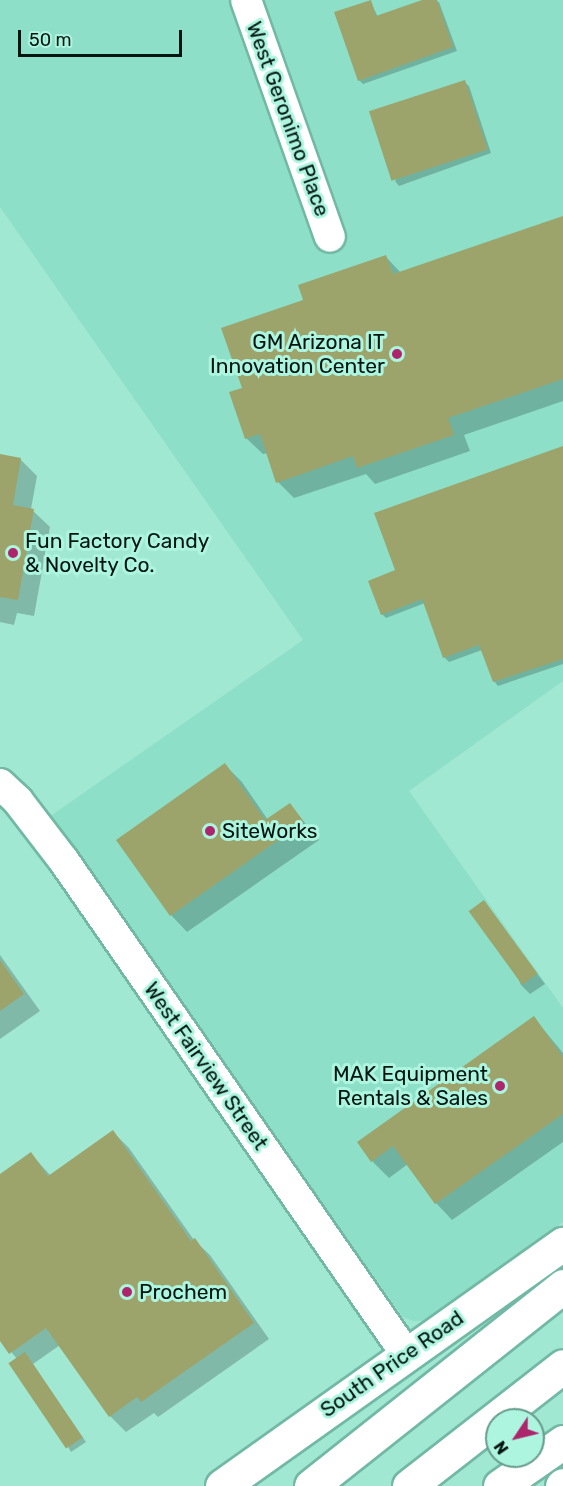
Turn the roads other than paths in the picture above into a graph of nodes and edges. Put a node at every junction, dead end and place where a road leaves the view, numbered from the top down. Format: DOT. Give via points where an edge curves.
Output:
graph roads {
  1 [pos="246,0"];
  2 [pos="330,237"];
  3 [pos="0,784"];
  4 [pos="563,1244"];
  5 [pos="563,1286"];
  6 [pos="406,1354"];
  7 [pos="563,1366"];
  8 [pos="563,1442"];
  9 [pos="222,1486"];
  10 [pos="311,1486"];
  11 [pos="409,1486"];
  12 [pos="500,1486"];
  1 -- 2 [label="street, West Geronimo Place"];
  3 -- 6 [label="street, West Fairview Street" via="64,861"];
  4 -- 6 [label="main road, South Price Road"];
  5 -- 10 [label="main road"];
  6 -- 9 [label="main road, South Price Road"];
  7 -- 11 [label="main road"];
  8 -- 12 [label="main road"];
}
